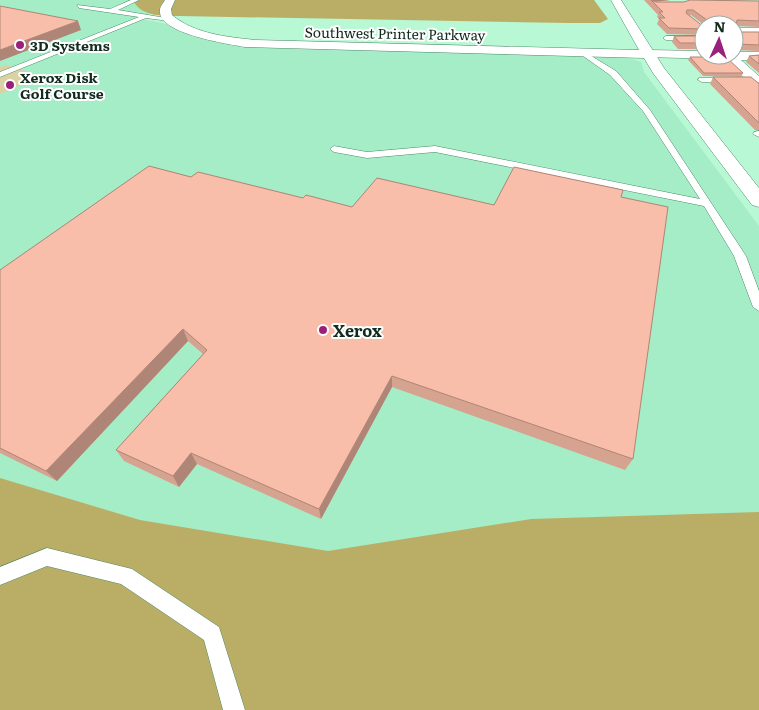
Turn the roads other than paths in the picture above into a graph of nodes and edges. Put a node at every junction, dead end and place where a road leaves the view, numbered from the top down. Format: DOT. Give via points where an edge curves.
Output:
graph roads {
  1 [pos="136,0"];
  2 [pos="170,0"];
  3 [pos="616,0"];
  4 [pos="78,6"];
  5 [pos="111,11"];
  6 [pos="145,16"];
  7 [pos="169,19"];
  8 [pos="744,32"];
  9 [pos="759,32"];
  10 [pos="666,38"];
  11 [pos="694,38"];
  12 [pos="582,52"];
  13 [pos="647,54"];
  14 [pos="694,55"];
  15 [pos="744,56"];
  16 [pos="759,56"];
  17 [pos="738,65"];
  18 [pos="0,75"];
  19 [pos="702,80"];
  20 [pos="738,80"];
  21 [pos="754,82"];
  22 [pos="334,148"];
  23 [pos="759,201"];
  24 [pos="708,204"];
  25 [pos="759,307"];
  26 [pos="0,576"];
  27 [pos="234,710"];
  1 -- 5 [label="lane"];
  2 -- 7 [label="street" via="165,12"];
  3 -- 13 [label="street"];
  4 -- 5 [label="lane"];
  5 -- 6 [label="lane"];
  6 -- 7 [label="lane"];
  6 -- 18 [label="lane"];
  7 -- 12 [label="street, Southwest Printer Parkway" via="206,35 256,44"];
  8 -- 9 [label="street"];
  10 -- 11 [label="lane"];
  12 -- 13 [label="street, Southwest Printer Parkway"];
  12 -- 24 [label="lane" via="613,73 635,96"];
  13 -- 14 [label="street, Southwest Printer Parkway"];
  13 -- 23 [label="street"];
  15 -- 16 [label="street, Southwest Printer Parkway"];
  17 -- 21 [label="street"];
  19 -- 20 [label="lane"];
  22 -- 24 [label="lane" via="367,155 435,149"];
  24 -- 25 [label="lane" via="740,256"];
  26 -- 27 [label="lane" via="47,557 124,576 212,634"];
}
